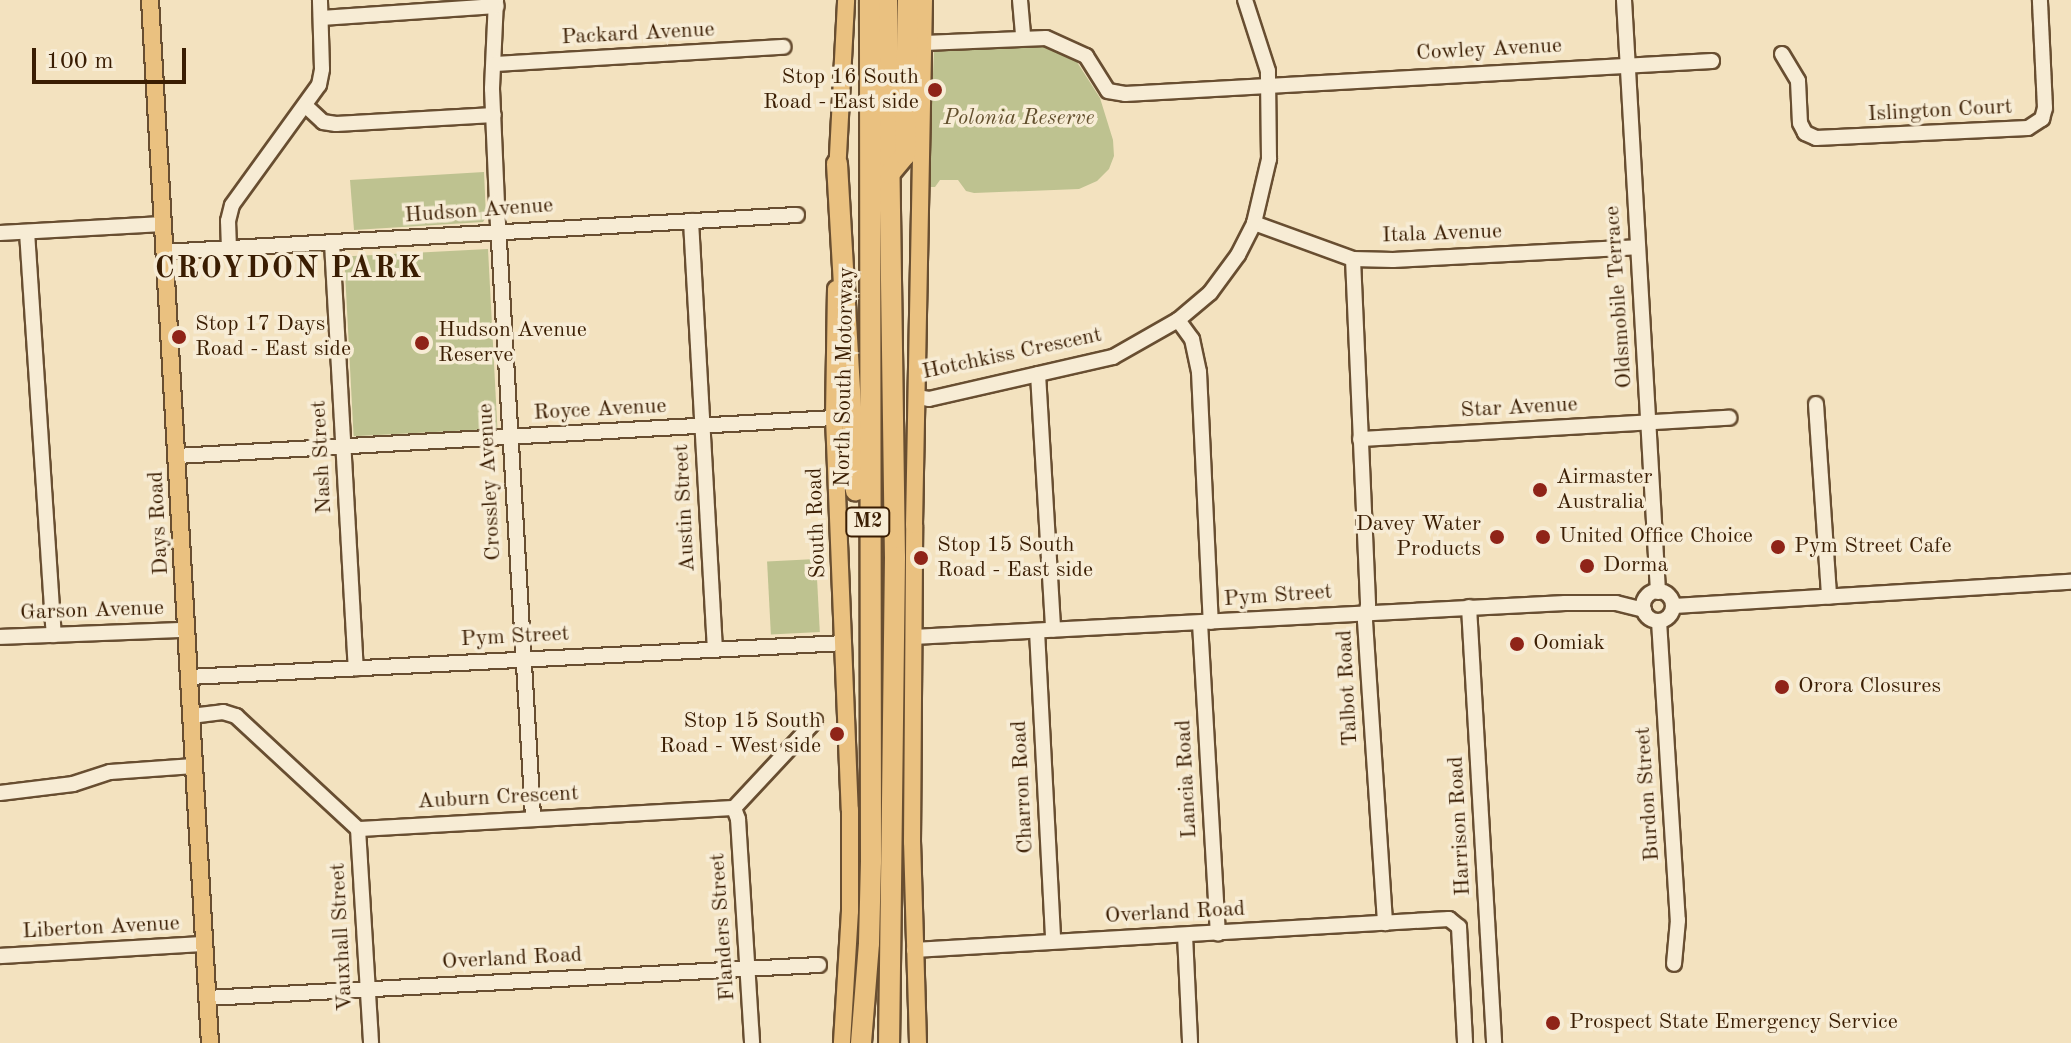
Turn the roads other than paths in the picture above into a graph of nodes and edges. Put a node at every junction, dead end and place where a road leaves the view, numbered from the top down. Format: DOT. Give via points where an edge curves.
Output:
graph roads {
  1 [pos="150,0"];
  2 [pos="320,0"];
  3 [pos="846,0"];
  4 [pos="870,0"];
  5 [pos="887,0"];
  6 [pos="908,0"];
  7 [pos="924,0"];
  8 [pos="1020,0"];
  9 [pos="1245,0"];
  10 [pos="1624,0"];
  11 [pos="2040,0"];
  12 [pos="497,3"];
  13 [pos="321,18"];
  14 [pos="1023,37"];
  15 [pos="924,43"];
  16 [pos="784,47"];
  17 [pos="1782,54"];
  18 [pos="1712,61"];
  19 [pos="494,64"];
  20 [pos="1628,65"];
  21 [pos="1269,84"];
  22 [pos="307,107"];
  23 [pos="494,115"];
  24 [pos="837,164"];
  25 [pos="889,174"];
  26 [pos="797,215"];
  27 [pos="691,221"];
  28 [pos="1254,223"];
  29 [pos="163,224"];
  30 [pos="27,232"];
  31 [pos="499,232"];
  32 [pos="0,233"];
  33 [pos="332,243"];
  34 [pos="1637,247"];
  35 [pos="229,249"];
  36 [pos="164,252"];
  37 [pos="1353,259"];
  38 [pos="1178,320"];
  39 [pos="1038,374"];
  40 [pos="917,397"];
  41 [pos="1816,404"];
  42 [pos="834,418"];
  43 [pos="1729,418"];
  44 [pos="1649,422"];
  45 [pos="702,426"];
  46 [pos="510,437"];
  47 [pos="1360,439"];
  48 [pos="343,447"];
  49 [pos="177,456"];
  50 [pos="868,548"];
  51 [pos="2071,582"];
  52 [pos="1658,592"];
  53 [pos="1829,597"];
  54 [pos="1673,606"];
  55 [pos="1469,607"];
  56 [pos="1644,610"];
  57 [pos="1367,613"];
  58 [pos="1659,621"];
  59 [pos="1206,623"];
  60 [pos="186,630"];
  61 [pos="1053,630"];
  62 [pos="1037,631"];
  63 [pos="54,635"];
  64 [pos="0,637"];
  65 [pos="913,637"];
  66 [pos="844,643"];
  67 [pos="715,648"];
  68 [pos="521,659"];
  69 [pos="356,668"];
  70 [pos="189,677"];
  71 [pos="191,716"];
  72 [pos="815,721"];
  73 [pos="194,766"];
  74 [pos="0,793"];
  75 [pos="734,808"];
  76 [pos="533,817"];
  77 [pos="358,829"];
  78 [pos="1385,923"];
  79 [pos="1218,933"];
  80 [pos="1185,935"];
  81 [pos="1053,941"];
  82 [pos="204,944"];
  83 [pos="914,950"];
  84 [pos="0,956"];
  85 [pos="1674,964"];
  86 [pos="819,965"];
  87 [pos="747,968"];
  88 [pos="367,989"];
  89 [pos="207,998"];
  90 [pos="210,1043"];
  91 [pos="371,1043"];
  92 [pos="752,1043"];
  93 [pos="842,1043"];
  94 [pos="861,1043"];
  95 [pos="889,1043"];
  96 [pos="918,1043"];
  97 [pos="1190,1043"];
  98 [pos="1465,1043"];
  99 [pos="1494,1043"];
  1 -- 29 [label="main road, Days Road"];
  2 -- 13 [label="street"];
  3 -- 24 [label="main road, South Road"];
  4 -- 50 [label="highway, North South Motorway / M2"];
  5 -- 25 [label="highway, North South Motorway / M2"];
  6 -- 25 [label="highway" via="905,155"];
  7 -- 15 [label="main road"];
  8 -- 14 [label="street"];
  9 -- 21 [label="street, Hotchkiss Crescent" via="1263,48"];
  10 -- 20 [label="street, Oldsmobile Terrace"];
  11 -- 17 [label="street, Islington Court" via="2045,108 2042,119 2028,128 1816,138 1800,123 1798,81"];
  12 -- 13 [label="street"];
  12 -- 19 [label="street, Crossley Avenue"];
  13 -- 22 [label="street" via="322,69"];
  14 -- 15 [label="street"];
  14 -- 21 [label="street, Cowley Avenue" via="1071,46 1086,56 1115,94"];
  15 -- 40 [label="main road"];
  16 -- 19 [label="street, Packard Avenue"];
  18 -- 20 [label="street, Cowley Avenue"];
  19 -- 23 [label="street, Crossley Avenue"];
  20 -- 21 [label="street, Cowley Avenue"];
  20 -- 34 [label="street, Oldsmobile Terrace"];
  21 -- 28 [label="street, Hotchkiss Crescent" via="1271,140"];
  22 -- 23 [label="street" via="323,122 336,124"];
  22 -- 35 [label="street" via="232,205"];
  23 -- 31 [label="street, Crossley Avenue"];
  24 -- 42 [label="main road, South Road"];
  24 -- 50 [label="highway" via="856,502"];
  25 -- 95 [label="highway, North South Motorway / M2" via="895,557"];
  26 -- 27 [label="street, Hudson Avenue"];
  27 -- 31 [label="street, Hudson Avenue"];
  27 -- 45 [label="street, Austin Street"];
  28 -- 37 [label="street, Itala Avenue"];
  28 -- 38 [label="street, Hotchkiss Crescent" via="1210,293"];
  29 -- 30 [label="street"];
  29 -- 36 [label="main road, Days Road"];
  30 -- 32 [label="street"];
  30 -- 63 [label="street"];
  31 -- 33 [label="street, Hudson Avenue"];
  31 -- 46 [label="street, Crossley Avenue"];
  33 -- 35 [label="street, Hudson Avenue"];
  33 -- 48 [label="street, Nash Street"];
  34 -- 37 [label="street, Itala Avenue"];
  34 -- 44 [label="street, Oldsmobile Terrace"];
  35 -- 36 [label="street, Hudson Avenue"];
  36 -- 49 [label="main road, Days Road"];
  37 -- 47 [label="street, Talbot Road"];
  38 -- 39 [label="street, Hotchkiss Crescent" via="1113,357"];
  38 -- 59 [label="street, Lancia Road" via="1192,339 1199,372"];
  39 -- 40 [label="street, Hotchkiss Crescent" via="929,399"];
  39 -- 61 [label="street"];
  40 -- 65 [label="main road"];
  41 -- 53 [label="street"];
  42 -- 45 [label="street, Royce Avenue"];
  42 -- 66 [label="main road, South Road"];
  43 -- 44 [label="street, Star Avenue"];
  44 -- 47 [label="street, Star Avenue"];
  44 -- 52 [label="street, Oldsmobile Terrace"];
  45 -- 46 [label="street, Royce Avenue"];
  45 -- 67 [label="street, Austin Street"];
  46 -- 48 [label="street, Royce Avenue"];
  46 -- 68 [label="street, Crossley Avenue"];
  47 -- 57 [label="street, Talbot Road"];
  48 -- 49 [label="street, Royce Avenue"];
  48 -- 69 [label="street, Nash Street"];
  49 -- 60 [label="main road, Days Road"];
  50 -- 94 [label="highway, North South Motorway / M2" via="871,861"];
  51 -- 53 [label="street"];
  52 -- 54 [label="street" via="1670,597"];
  52 -- 56 [label="street" via="1646,598"];
  53 -- 54 [label="street"];
  54 -- 58 [label="street"];
  55 -- 56 [label="street, Pym Street" via="1599,602"];
  55 -- 57 [label="street, Pym Street"];
  55 -- 99 [label="street, Harrison Road"];
  56 -- 58 [label="street"];
  57 -- 59 [label="street, Pym Street"];
  57 -- 78 [label="street, Talbot Road"];
  58 -- 85 [label="street, Burdon Street" via="1678,920"];
  59 -- 61 [label="street, Pym Street"];
  59 -- 79 [label="street, Lancia Road"];
  60 -- 63 [label="street, Garson Avenue"];
  60 -- 70 [label="main road, Days Road"];
  61 -- 62 [label="street, Pym Street"];
  62 -- 65 [label="street, Pym Street"];
  62 -- 81 [label="street, Charron Road"];
  63 -- 64 [label="street, Garson Avenue"];
  65 -- 83 [label="main road"];
  66 -- 67 [label="street, Pym Street"];
  66 -- 93 [label="main road, South Road" via="850,911"];
  67 -- 68 [label="street, Pym Street"];
  68 -- 69 [label="street, Pym Street"];
  68 -- 76 [label="street, Crossley Avenue"];
  69 -- 70 [label="street, Pym Street"];
  70 -- 71 [label="main road, Days Road"];
  71 -- 73 [label="main road, Days Road"];
  71 -- 77 [label="street" via="236,716"];
  72 -- 75 [label="street"];
  73 -- 74 [label="street" via="110,772 73,784"];
  73 -- 82 [label="main road, Days Road"];
  75 -- 76 [label="street, Auburn Crescent"];
  75 -- 87 [label="street, Flanders Street"];
  76 -- 77 [label="street, Auburn Crescent"];
  77 -- 88 [label="street, Vauxhall Street"];
  78 -- 79 [label="street, Overland Road"];
  78 -- 98 [label="street, Overland Road" via="1456,921"];
  79 -- 80 [label="street, Overland Road"];
  80 -- 81 [label="street, Overland Road"];
  80 -- 97 [label="street"];
  81 -- 83 [label="street, Overland Road"];
  82 -- 84 [label="street, Liberton Avenue"];
  82 -- 89 [label="main road, Days Road"];
  83 -- 96 [label="main road"];
  86 -- 87 [label="street, Overland Road"];
  87 -- 88 [label="street, Overland Road"];
  87 -- 92 [label="street, Flanders Street"];
  88 -- 89 [label="street, Overland Road"];
  88 -- 91 [label="street, Vauxhall Street"];
  89 -- 90 [label="main road, Days Road"];
}
